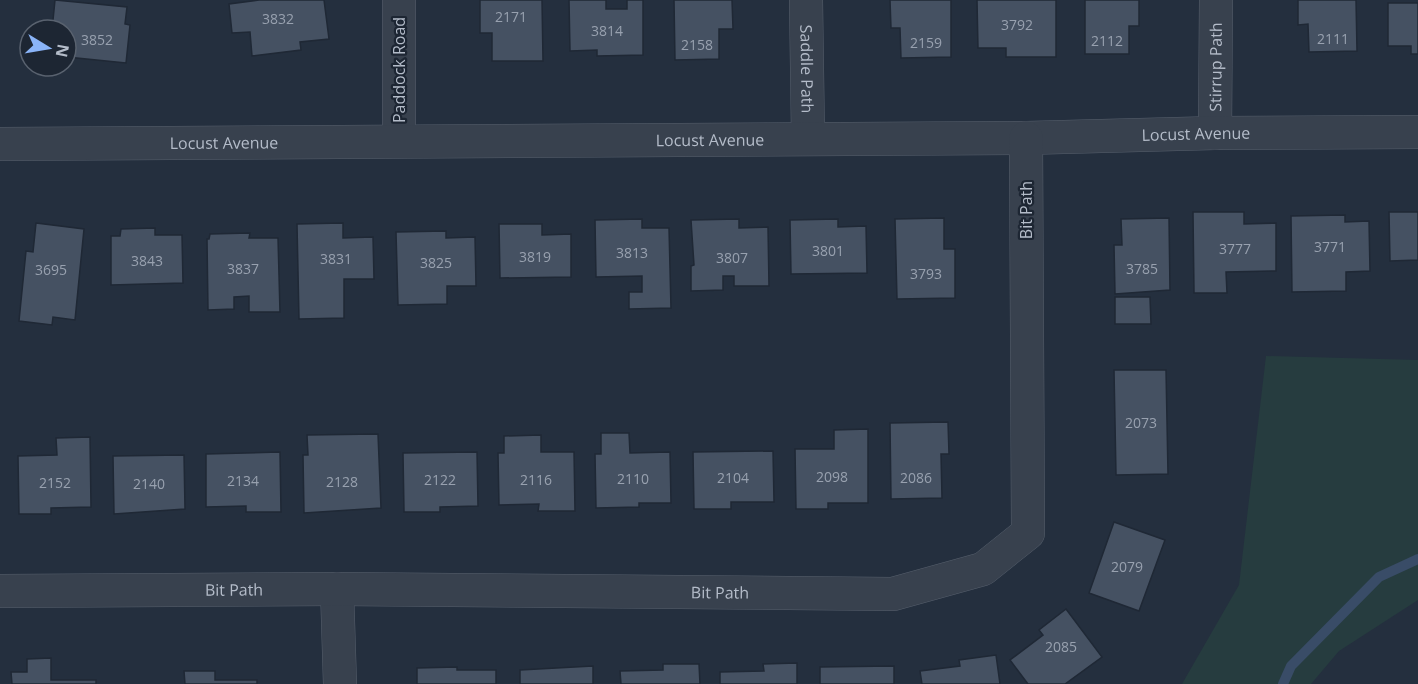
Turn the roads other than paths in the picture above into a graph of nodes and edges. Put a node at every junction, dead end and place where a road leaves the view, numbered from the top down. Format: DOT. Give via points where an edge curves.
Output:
graph roads {
  1 [pos="399,0"];
  2 [pos="806,0"];
  3 [pos="1216,0"];
  4 [pos="1418,132"];
  5 [pos="1215,133"];
  6 [pos="808,137"];
  7 [pos="1026,138"];
  8 [pos="399,140"];
  9 [pos="0,144"];
  10 [pos="337,589"];
  11 [pos="0,591"];
  12 [pos="340,684"];
  1 -- 8 [label="street, Paddock Road"];
  2 -- 6 [label="street, Saddle Path"];
  3 -- 5 [label="street, Stirrup Path"];
  4 -- 5 [label="street, Locust Avenue"];
  5 -- 7 [label="street, Locust Avenue"];
  6 -- 7 [label="street, Locust Avenue"];
  6 -- 8 [label="street, Locust Avenue"];
  7 -- 10 [label="street, Bit Path" via="1028,533 983,569 893,594"];
  8 -- 9 [label="street, Locust Avenue"];
  10 -- 11 [label="street, Bit Path"];
  10 -- 12 [label="street"];
}
